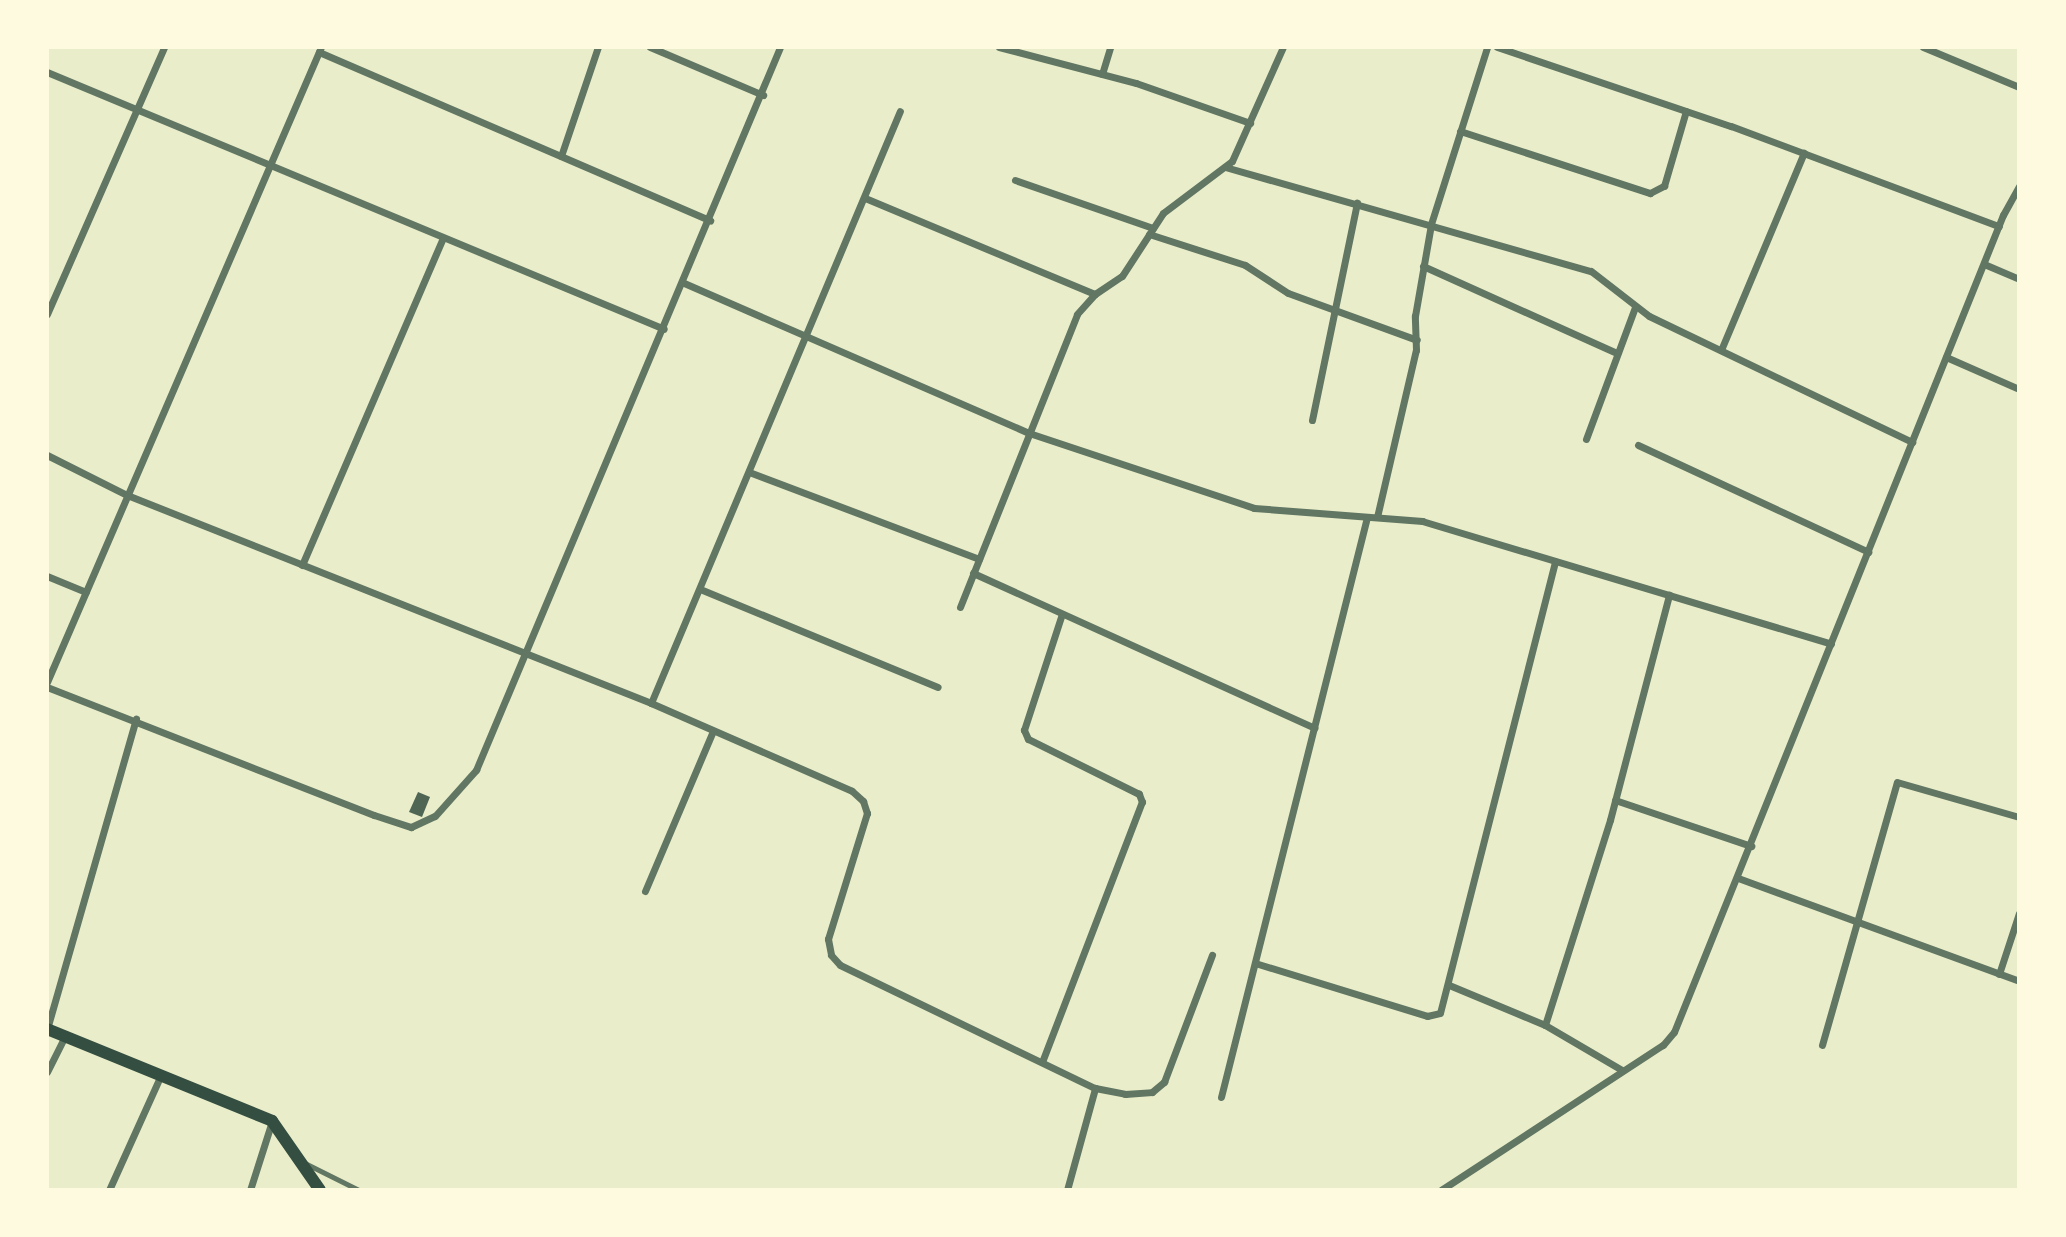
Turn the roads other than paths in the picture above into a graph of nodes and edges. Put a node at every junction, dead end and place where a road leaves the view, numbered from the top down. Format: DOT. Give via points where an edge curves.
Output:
graph roads {
  1 [pos="164,47"];
  2 [pos="598,47"];
  3 [pos="650,47"];
  4 [pos="780,47"];
  5 [pos="999,47"];
  6 [pos="1110,47"];
  7 [pos="1283,47"];
  8 [pos="1487,47"];
  9 [pos="1497,47"];
  10 [pos="1923,47"];
  11 [pos="1012,49"];
  12 [pos="320,50"];
  13 [pos="47,72"];
  14 [pos="1102,74"];
  15 [pos="2019,87"];
  16 [pos="763,95"];
  17 [pos="137,110"];
  18 [pos="900,111"];
  19 [pos="1686,111"];
  20 [pos="1250,123"];
  21 [pos="1460,131"];
  22 [pos="1804,153"];
  23 [pos="561,156"];
  24 [pos="267,166"];
  25 [pos="1225,167"];
  26 [pos="1015,180"];
  27 [pos="2019,186"];
  28 [pos="865,198"];
  29 [pos="1357,204"];
  30 [pos="710,220"];
  31 [pos="1431,224"];
  32 [pos="1999,226"];
  33 [pos="1151,231"];
  34 [pos="443,238"];
  35 [pos="1984,264"];
  36 [pos="1423,265"];
  37 [pos="2019,279"];
  38 [pos="684,283"];
  39 [pos="1095,294"];
  40 [pos="50,298"];
  41 [pos="1635,307"];
  42 [pos="1335,311"];
  43 [pos="47,314"];
  44 [pos="664,329"];
  45 [pos="807,336"];
  46 [pos="1417,340"];
  47 [pos="1721,350"];
  48 [pos="1618,353"];
  49 [pos="1947,357"];
  50 [pos="2019,389"];
  51 [pos="1312,420"];
  52 [pos="1029,433"];
  53 [pos="1586,439"];
  54 [pos="1912,442"];
  55 [pos="1638,445"];
  56 [pos="47,455"];
  57 [pos="749,472"];
  58 [pos="127,495"];
  59 [pos="1367,517"];
  60 [pos="1377,517"];
  61 [pos="1868,552"];
  62 [pos="979,559"];
  63 [pos="1555,561"];
  64 [pos="302,565"];
  65 [pos="973,573"];
  66 [pos="47,576"];
  67 [pos="700,589"];
  68 [pos="86,592"];
  69 [pos="1669,595"];
  70 [pos="960,607"];
  71 [pos="1062,614"];
  72 [pos="1831,644"];
  73 [pos="524,653"];
  74 [pos="47,682"];
  75 [pos="47,687"];
  76 [pos="938,688"];
  77 [pos="651,703"];
  78 [pos="136,719"];
  79 [pos="1314,728"];
  80 [pos="713,731"];
  81 [pos="1615,800"];
  82 [pos="2019,817"];
  83 [pos="1751,846"];
  84 [pos="1738,878"];
  85 [pos="645,891"];
  86 [pos="2019,913"];
  87 [pos="1857,922"];
  88 [pos="1212,955"];
  89 [pos="1255,963"];
  90 [pos="1999,974"];
  91 [pos="2019,981"];
  92 [pos="1449,985"];
  93 [pos="1545,1025"];
  94 [pos="47,1029"];
  95 [pos="65,1036"];
  96 [pos="1822,1045"];
  97 [pos="1042,1062"];
  98 [pos="1622,1070"];
  99 [pos="47,1072"];
  100 [pos="161,1075"];
  101 [pos="1095,1087"];
  102 [pos="1221,1097"];
  103 [pos="272,1121"];
  104 [pos="304,1163"];
  105 [pos="109,1190"];
  106 [pos="250,1190"];
  107 [pos="320,1190"];
  108 [pos="359,1190"];
  109 [pos="1067,1190"];
  110 [pos="1441,1190"];
  1 -- 17 [label="street"];
  2 -- 23 [label="street"];
  3 -- 16 [label="street"];
  4 -- 16 [label="street"];
  5 -- 11 [label="street"];
  6 -- 14 [label="street"];
  7 -- 20 [label="street"];
  8 -- 21 [label="street"];
  9 -- 19 [label="street"];
  10 -- 15 [label="street"];
  11 -- 14 [label="street"];
  12 -- 23 [label="street"];
  12 -- 24 [label="street"];
  13 -- 17 [label="street"];
  14 -- 20 [label="street" via="1186,98"];
  16 -- 30 [label="street"];
  17 -- 24 [label="street"];
  17 -- 40 [label="street"];
  18 -- 28 [label="street"];
  19 -- 21 [label="street" via="1664,186 1650,193"];
  19 -- 22 [label="street"];
  20 -- 25 [label="street"];
  21 -- 31 [label="street"];
  22 -- 32 [label="street"];
  22 -- 47 [label="street"];
  23 -- 30 [label="street"];
  24 -- 34 [label="street"];
  24 -- 58 [label="street"];
  25 -- 29 [label="street"];
  25 -- 33 [label="street" via="1163,213"];
  26 -- 33 [label="street"];
  27 -- 32 [label="street"];
  28 -- 39 [label="street"];
  28 -- 45 [label="street"];
  29 -- 31 [label="street"];
  29 -- 42 [label="street"];
  30 -- 38 [label="street"];
  31 -- 36 [label="street"];
  31 -- 41 [label="street" via="1591,271 1610,281"];
  32 -- 35 [label="street"];
  33 -- 39 [label="street" via="1122,276"];
  33 -- 42 [label="street" via="1245,265 1288,293"];
  34 -- 44 [label="street"];
  34 -- 64 [label="street"];
  35 -- 37 [label="street"];
  35 -- 49 [label="street"];
  36 -- 46 [label="street" via="1415,316"];
  36 -- 48 [label="street"];
  38 -- 44 [label="street"];
  38 -- 45 [label="street"];
  39 -- 52 [label="street" via="1077,314"];
  40 -- 43 [label="street"];
  41 -- 47 [label="street"];
  41 -- 48 [label="street"];
  42 -- 46 [label="street"];
  42 -- 51 [label="street"];
  44 -- 73 [label="street"];
  45 -- 52 [label="street"];
  45 -- 57 [label="street"];
  46 -- 60 [label="street"];
  47 -- 54 [label="street"];
  48 -- 53 [label="street"];
  49 -- 50 [label="street"];
  49 -- 54 [label="street"];
  52 -- 59 [label="street" via="1254,508 1293,515"];
  52 -- 62 [label="street"];
  54 -- 61 [label="street"];
  55 -- 61 [label="street"];
  56 -- 58 [label="street"];
  57 -- 62 [label="street"];
  57 -- 67 [label="street"];
  58 -- 64 [label="street"];
  58 -- 68 [label="street"];
  59 -- 60 [label="street"];
  59 -- 79 [label="street"];
  60 -- 63 [label="street" via="1422,521"];
  61 -- 72 [label="street"];
  62 -- 65 [label="street"];
  63 -- 69 [label="street"];
  63 -- 92 [label="street"];
  64 -- 73 [label="street"];
  65 -- 70 [label="street"];
  65 -- 71 [label="street"];
  66 -- 68 [label="street"];
  67 -- 76 [label="street"];
  67 -- 77 [label="street"];
  68 -- 74 [label="street"];
  69 -- 72 [label="street"];
  69 -- 81 [label="street"];
  71 -- 79 [label="street"];
  71 -- 97 [label="street" via="1024,730 1028,739 1139,794 1142,802"];
  72 -- 83 [label="street"];
  73 -- 77 [label="street"];
  73 -- 78 [label="street" via="476,770 435,816 411,827"];
  75 -- 78 [label="street"];
  77 -- 80 [label="street"];
  78 -- 94 [label="street"];
  79 -- 89 [label="street"];
  80 -- 85 [label="street"];
  80 -- 97 [label="street" via="852,791 863,801 867,813 828,939 840,965"];
  81 -- 83 [label="street"];
  81 -- 93 [label="street"];
  82 -- 87 [label="street" via="1897,782"];
  83 -- 84 [label="street"];
  84 -- 87 [label="street"];
  84 -- 98 [label="street" via="1674,1032 1663,1045"];
  86 -- 90 [label="street"];
  87 -- 90 [label="street"];
  87 -- 96 [label="street"];
  88 -- 101 [label="street" via="1164,1082 1152,1092 1125,1094"];
  89 -- 92 [label="street" via="1427,1016 1440,1013"];
  89 -- 102 [label="street"];
  90 -- 91 [label="street"];
  92 -- 93 [label="street"];
  93 -- 98 [label="street"];
  94 -- 95 [label="main road"];
  95 -- 99 [label="street"];
  95 -- 100 [label="main road"];
  97 -- 101 [label="street"];
  98 -- 110 [label="street"];
  100 -- 103 [label="main road"];
  100 -- 105 [label="street"];
  101 -- 109 [label="street"];
  103 -- 104 [label="main road"];
  103 -- 106 [label="street"];
  104 -- 107 [label="main road"];
  104 -- 108 [label="lane"];
}
